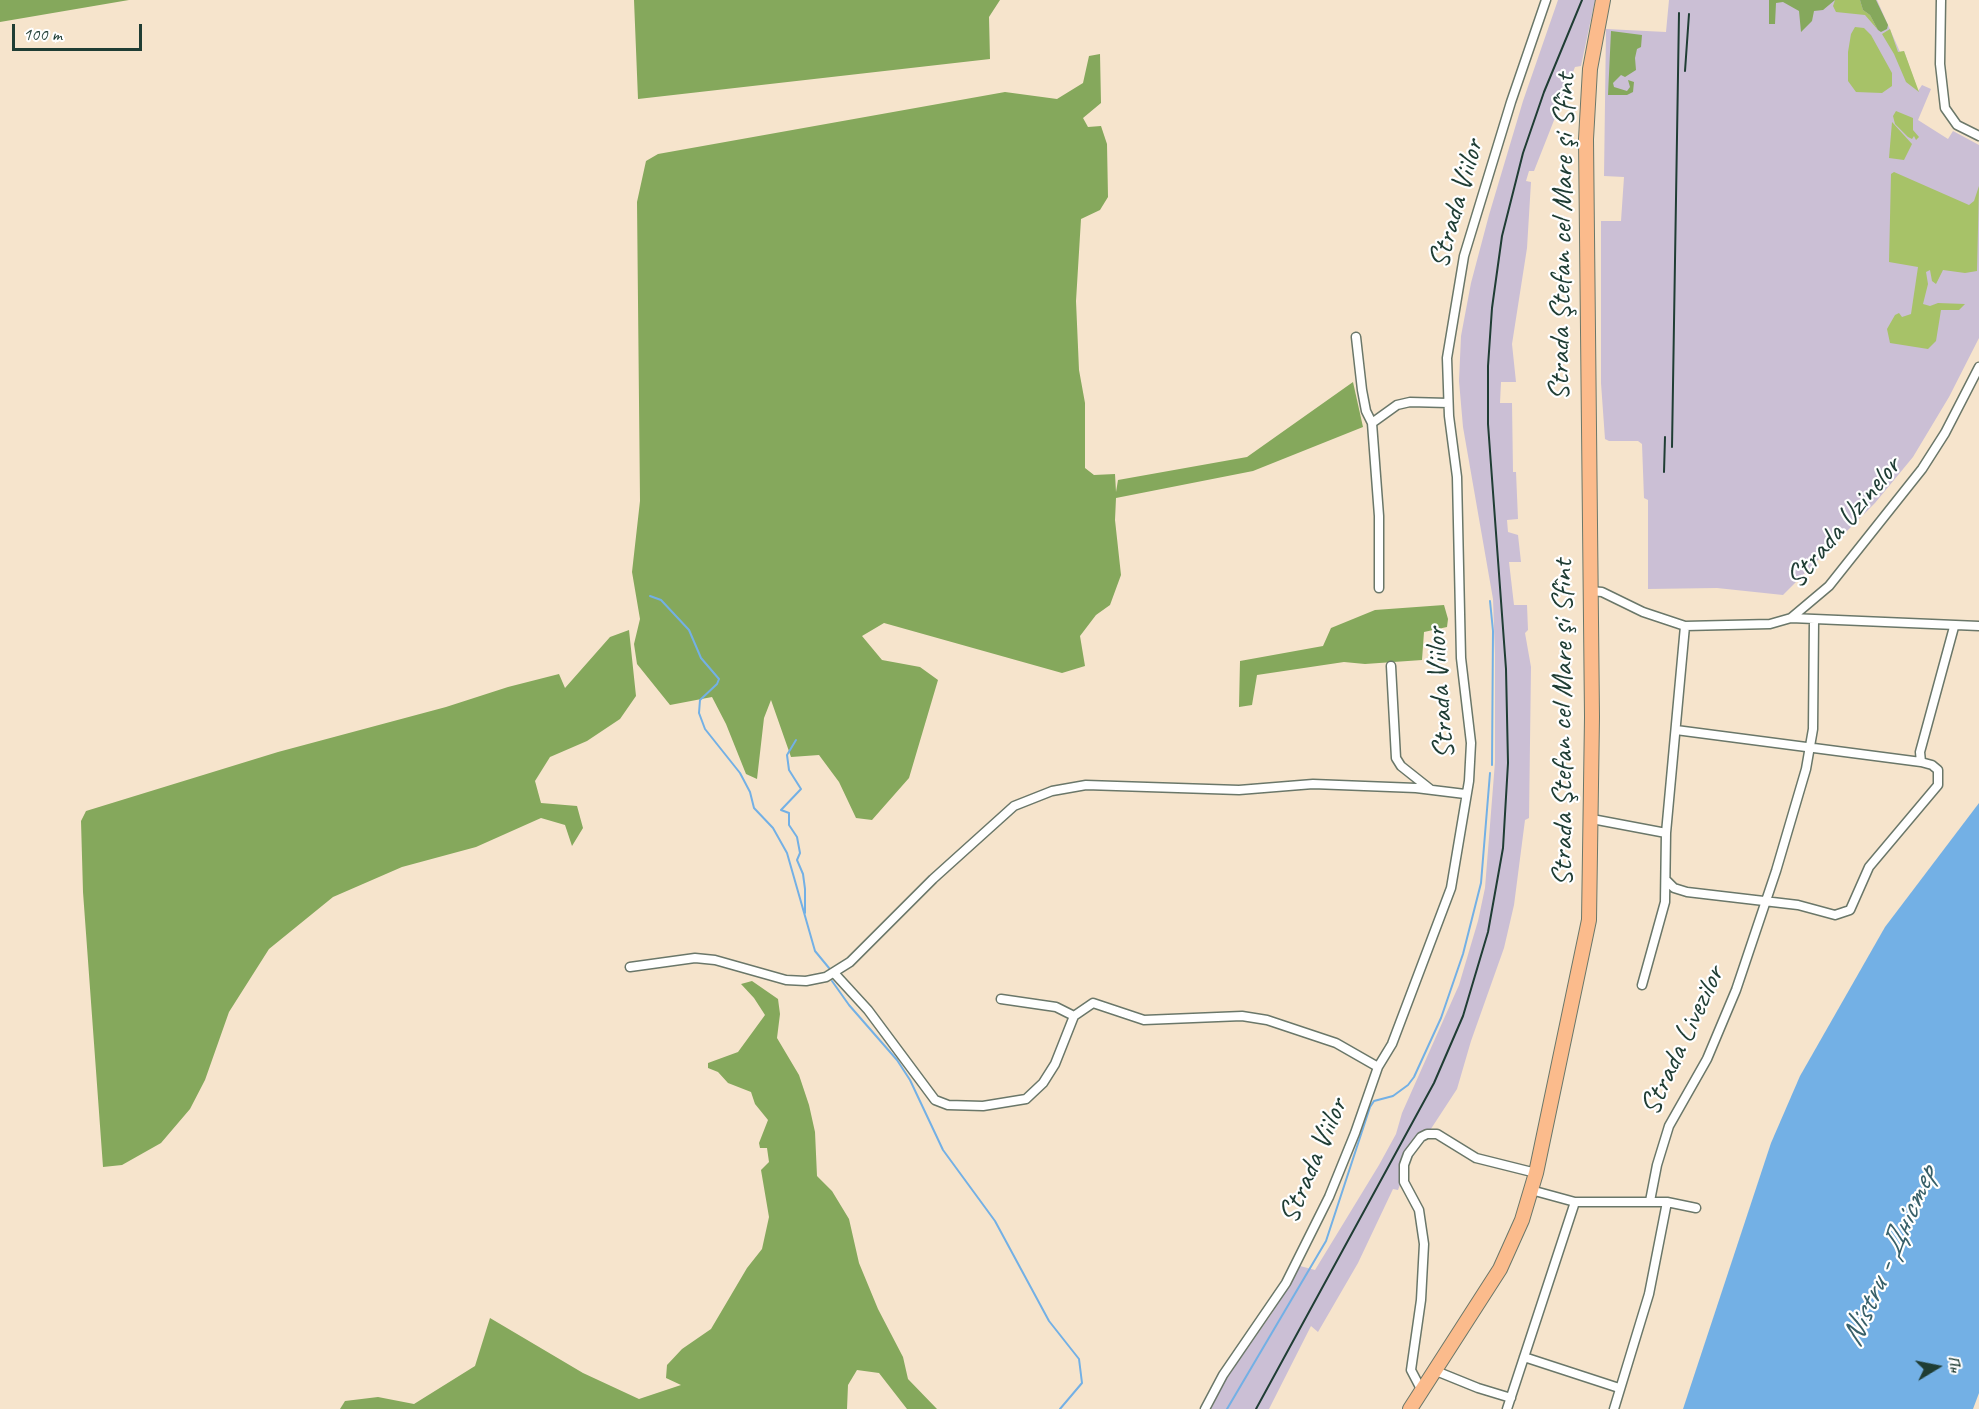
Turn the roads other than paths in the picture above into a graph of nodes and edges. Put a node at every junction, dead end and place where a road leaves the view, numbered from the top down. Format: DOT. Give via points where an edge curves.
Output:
graph roads {
  1 [pos="1546,0"];
  2 [pos="1603,0"];
  3 [pos="1941,0"];
  4 [pos="1979,136"];
  5 [pos="1356,337"];
  6 [pos="1979,367"];
  7 [pos="1448,403"];
  8 [pos="1372,423"];
  9 [pos="1379,588"];
  10 [pos="1590,591"];
  11 [pos="1791,618"];
  12 [pos="1814,621"];
  13 [pos="1685,626"];
  14 [pos="1954,627"];
  15 [pos="1979,627"];
  16 [pos="1391,666"];
  17 [pos="1676,730"];
  18 [pos="1810,746"];
  19 [pos="1921,762"];
  20 [pos="1430,790"];
  21 [pos="1465,794"];
  22 [pos="1592,819"];
  23 [pos="1666,833"];
  24 [pos="1667,881"];
  25 [pos="1764,902"];
  26 [pos="630,967"];
  27 [pos="835,974"];
  28 [pos="1642,985"];
  29 [pos="1001,999"];
  30 [pos="1074,1016"];
  31 [pos="1378,1067"];
  32 [pos="1536,1173"];
  33 [pos="1532,1190"];
  34 [pos="1650,1201"];
  35 [pos="1575,1202"];
  36 [pos="1667,1202"];
  37 [pos="1696,1208"];
  38 [pos="1524,1357"];
  39 [pos="1436,1371"];
  40 [pos="1620,1388"];
  41 [pos="1422,1391"];
  42 [pos="1511,1398"];
  43 [pos="1205,1409"];
  44 [pos="1410,1409"];
  45 [pos="1507,1409"];
  46 [pos="1614,1409"];
  1 -- 7 [label="street, Strada Viilor" via="1464,256 1447,358"];
  2 -- 10 [label="main road, Strada Ştefan cel Mare şi Sfînt" via="1590,69 1586,139"];
  3 -- 4 [label="street" via="1940,64 1946,108 1957,125"];
  5 -- 8 [label="street" via="1362,390"];
  6 -- 11 [label="street, Strada Uzinelor" via="1922,469 1829,586"];
  7 -- 8 [label="street" via="1397,405"];
  7 -- 21 [label="street, Strada Viilor" via="1457,477 1461,658 1471,743"];
  8 -- 9 [label="street" via="1379,516"];
  10 -- 13 [label="street, Strada Uzinelor" via="1602,592"];
  10 -- 22 [label="main road, Strada Ştefan cel Mare şi Sfînt"];
  11 -- 12 [label="street"];
  11 -- 13 [label="street, Strada Uzinelor" via="1770,624"];
  12 -- 14 [label="street"];
  12 -- 18 [label="street, Strada Livezilor"];
  13 -- 17 [label="street"];
  14 -- 15 [label="street"];
  14 -- 19 [label="street" via="1920,752"];
  16 -- 20 [label="street, Strada Viilor" via="1396,758"];
  17 -- 18 [label="street"];
  17 -- 23 [label="street"];
  18 -- 19 [label="street"];
  18 -- 25 [label="street, Strada Livezilor"];
  19 -- 25 [label="street" via="1938,770 1938,785 1869,867 1853,905 1845,914"];
  20 -- 21 [label="street"];
  20 -- 27 [label="street" via="1313,784 1239,790 1086,786 1052,791 1014,806"];
  21 -- 31 [label="street, Strada Viilor" via="1458,852 1445,909 1392,1044"];
  22 -- 23 [label="street"];
  22 -- 32 [label="main road, Strada Ştefan cel Mare şi Sfînt" via="1591,898 1585,948"];
  23 -- 24 [label="street"];
  24 -- 25 [label="street" via="1674,888 1687,891"];
  24 -- 28 [label="street" via="1657,938"];
  25 -- 34 [label="street, Strada Livezilor" via="1736,990 1712,1047 1669,1126"];
  26 -- 27 [label="street" via="695,958 786,980 815,980"];
  27 -- 30 [label="street" via="868,1010 935,1100 948,1105 983,1106 1026,1099 1055,1064"];
  29 -- 30 [label="street" via="1056,1007"];
  30 -- 31 [label="street" via="1093,1003 1144,1020 1257,1018 1336,1043"];
  31 -- 43 [label="street, Strada Viilor" via="1341,1170 1286,1283 1223,1375"];
  32 -- 33 [label="main road, Strada Ştefan cel Mare şi Sfînt"];
  32 -- 41 [label="street" via="1476,1158 1440,1135 1427,1134 1412,1146 1404,1165 1405,1188 1417,1204 1423,1233 1421,1300 1411,1370"];
  33 -- 35 [label="street"];
  33 -- 39 [label="main road, Strada Ştefan cel Mare şi Sfînt" via="1500,1269"];
  34 -- 35 [label="street"];
  34 -- 36 [label="street"];
  35 -- 38 [label="street"];
  36 -- 37 [label="street"];
  36 -- 40 [label="street" via="1654,1274"];
  38 -- 40 [label="street"];
  38 -- 42 [label="street"];
  39 -- 41 [label="main road, Strada Ştefan cel Mare şi Sfînt"];
  39 -- 42 [label="street"];
  40 -- 46 [label="street"];
  41 -- 44 [label="main road, Strada Ştefan cel Mare şi Sfînt"];
  42 -- 45 [label="street"];
}
